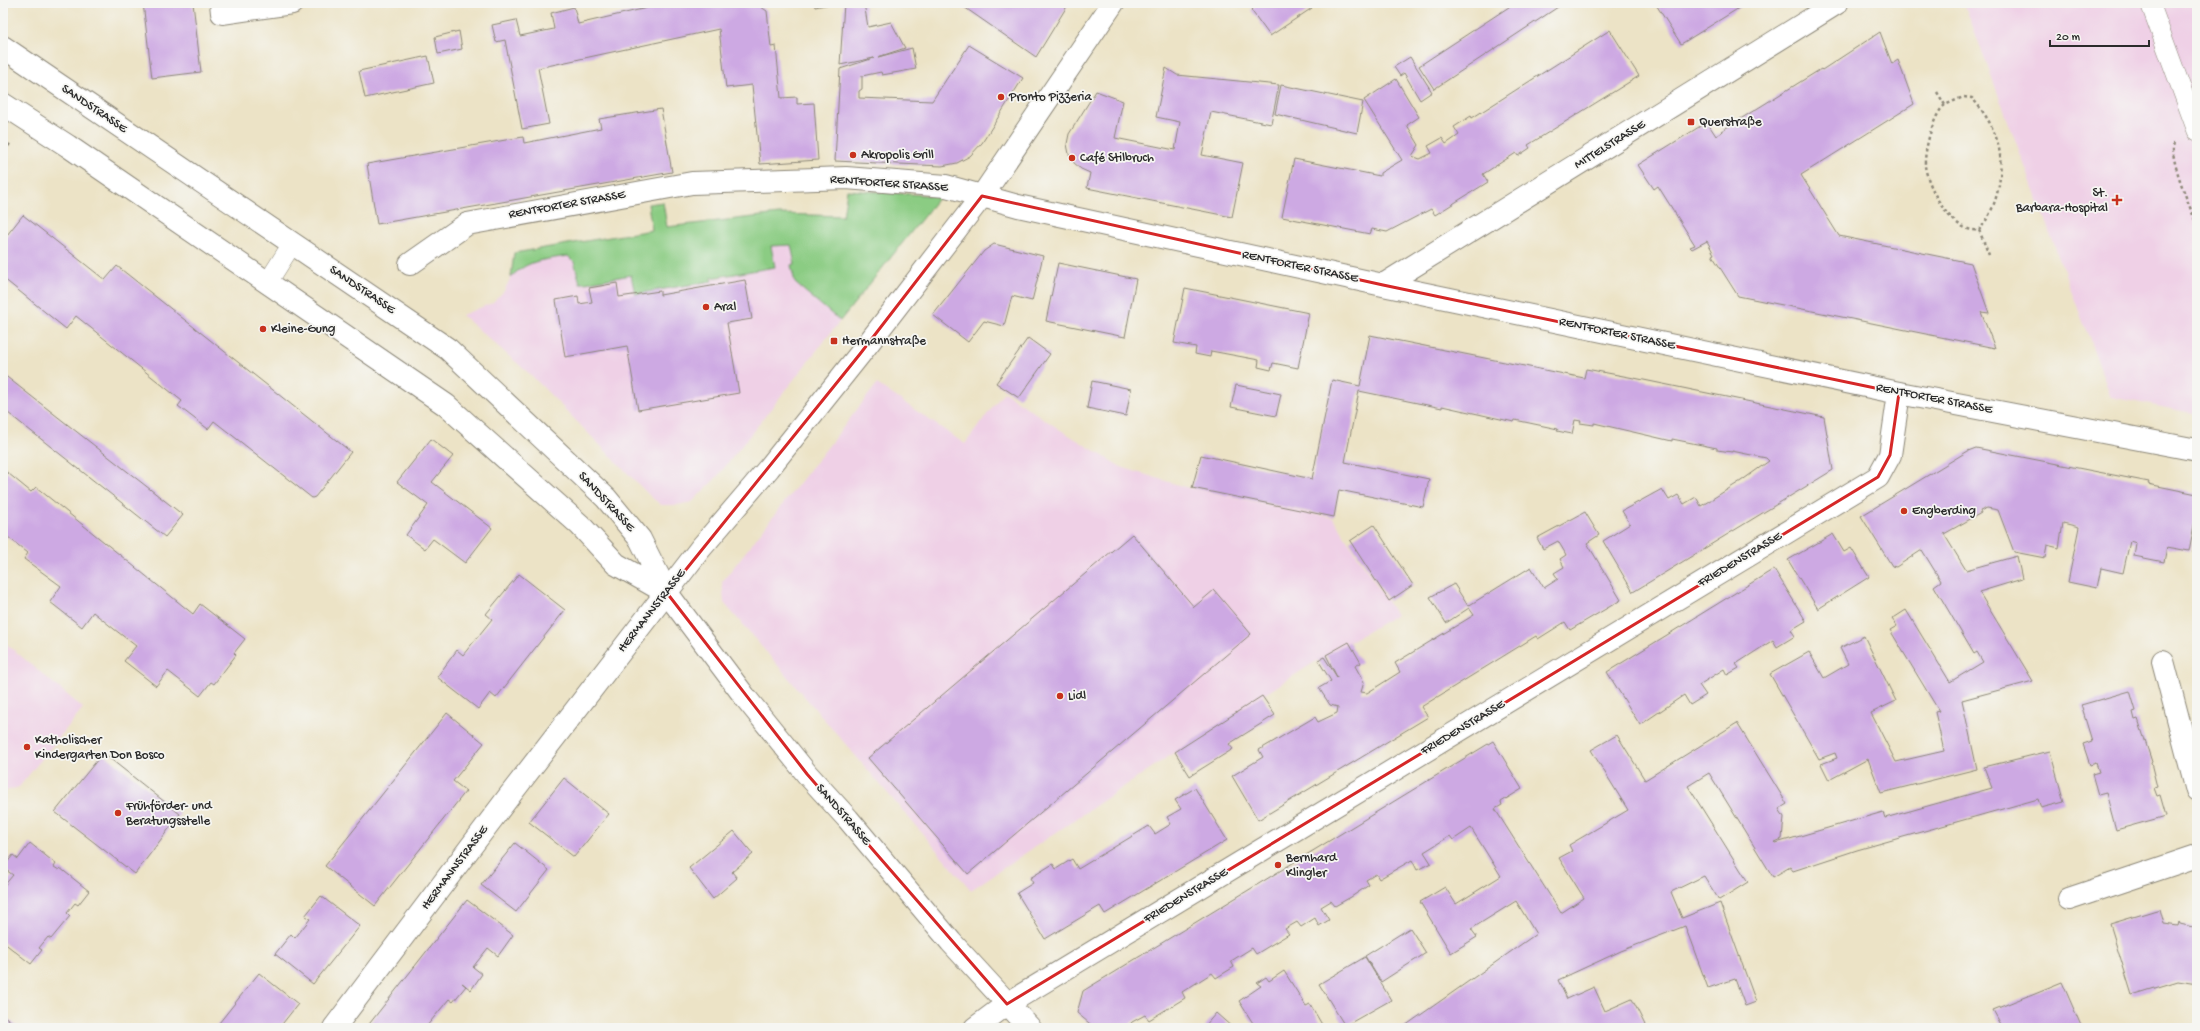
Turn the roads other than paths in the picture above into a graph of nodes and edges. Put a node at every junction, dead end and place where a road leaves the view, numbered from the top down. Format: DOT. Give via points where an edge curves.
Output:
graph roads {
  1 [pos="220,3"];
  2 [pos="292,3"];
  3 [pos="1113,3"];
  4 [pos="1837,3"];
  5 [pos="2150,3"];
  6 [pos="3,47"];
  7 [pos="3,104"];
  8 [pos="2197,130"];
  9 [pos="982,196"];
  10 [pos="292,244"];
  11 [pos="410,264"];
  12 [pos="268,282"];
  13 [pos="1382,285"];
  14 [pos="1899,393"];
  15 [pos="2197,450"];
  16 [pos="667,593"];
  17 [pos="2162,661"];
  18 [pos="2197,791"];
  19 [pos="2197,856"];
  20 [pos="2069,899"];
  21 [pos="1007,1004"];
  22 [pos="334,1028"];
  23 [pos="975,1028"];
  24 [pos="1030,1028"];
  1 -- 2 [label="street" via="222,13"];
  3 -- 9 [label="street, HERMANNSTRASSE"];
  4 -- 13 [label="street, MITTELSTRASSE"];
  5 -- 8 [label="lane"];
  6 -- 10 [label="street, SANDSTRASSE"];
  7 -- 12 [label="street, SANDSTRASSE"];
  9 -- 11 [label="street, RENTFORTER STRASSE" via="946,186 846,178 692,183 467,224"];
  9 -- 13 [label="street, RENTFORTER STRASSE"];
  9 -- 16 [label="street, HERMANNSTRASSE" via="860,354"];
  10 -- 12 [label="lane"];
  10 -- 16 [label="street, SANDSTRASSE" via="454,354 606,498 640,539"];
  12 -- 16 [label="street, SANDSTRASSE" via="446,405 580,525 616,564"];
  13 -- 14 [label="street, RENTFORTER STRASSE"];
  14 -- 15 [label="street, RENTFORTER STRASSE"];
  14 -- 21 [label="street, FRIEDENSTRASSE" via="1890,455 1878,477"];
  16 -- 21 [label="street, SANDSTRASSE" via="807,774"];
  16 -- 22 [label="street, HERMANNSTRASSE"];
  17 -- 18 [label="street"];
  19 -- 20 [label="street"];
  21 -- 23 [label="street, FRIEDENSTRASSE"];
  21 -- 24 [label="street, SANDSTRASSE"];
}
